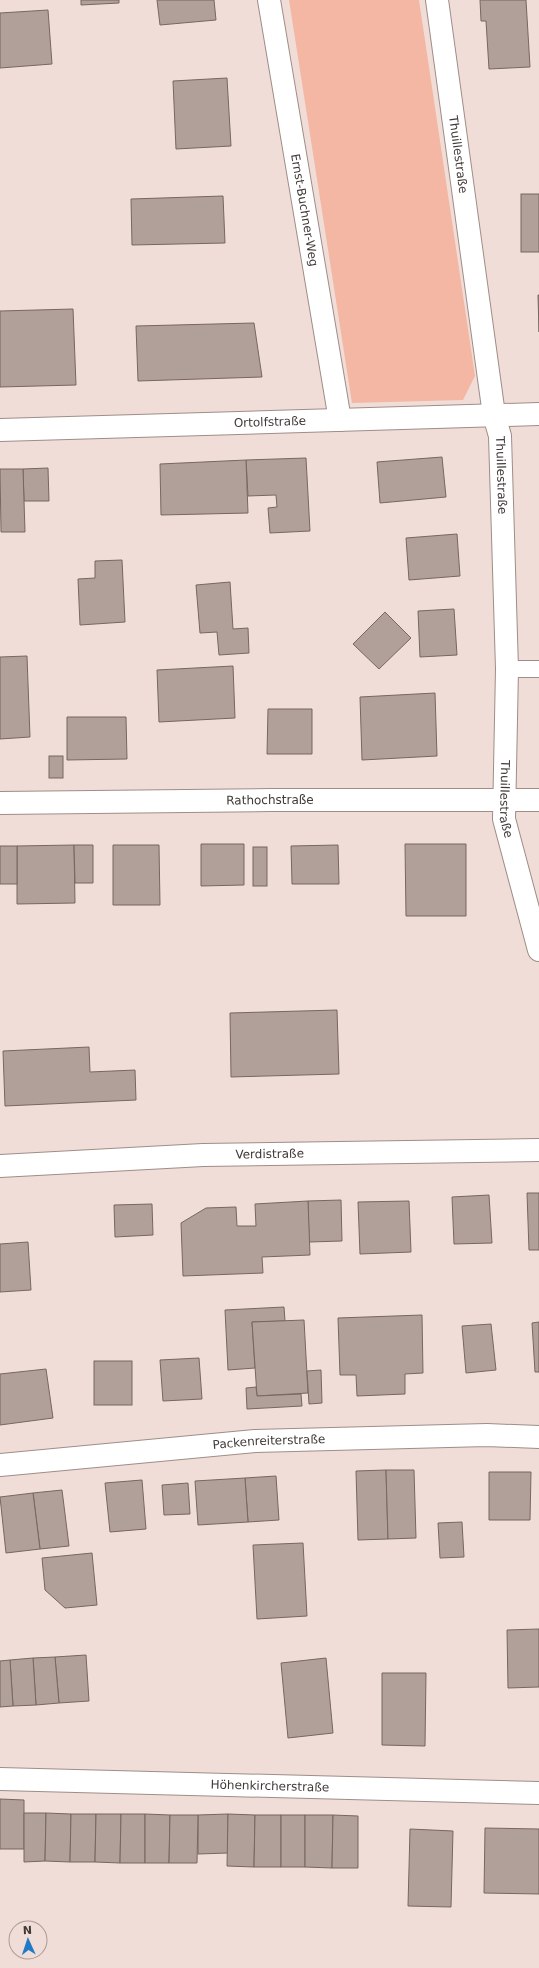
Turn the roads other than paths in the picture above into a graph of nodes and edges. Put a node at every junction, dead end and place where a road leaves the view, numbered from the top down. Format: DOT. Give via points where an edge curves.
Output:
graph roads {
  1 [pos="269,0"];
  2 [pos="437,0"];
  3 [pos="539,414"];
  4 [pos="494,415"];
  5 [pos="340,420"];
  6 [pos="0,430"];
  7 [pos="507,669"];
  8 [pos="539,669"];
  9 [pos="539,800"];
  10 [pos="504,801"];
  11 [pos="0,803"];
  12 [pos="539,950"];
  13 [pos="539,1150"];
  14 [pos="0,1166"];
  15 [pos="539,1437"];
  16 [pos="0,1465"];
  17 [pos="0,1779"];
  18 [pos="539,1793"];
  1 -- 5 [label="street, Ernst-Buchner-Weg"];
  2 -- 4 [label="street, Thuillestraße"];
  3 -- 4 [label="street, Ortolfstraße"];
  4 -- 5 [label="street, Ortolfstraße"];
  4 -- 7 [label="street, Thuillestraße" via="500,436"];
  5 -- 6 [label="street, Ortolfstraße"];
  7 -- 8 [label="lane"];
  7 -- 10 [label="street, Thuillestraße"];
  9 -- 10 [label="street, Rathochstraße"];
  10 -- 11 [label="street, Rathochstraße"];
  10 -- 12 [label="street, Thuillestraße" via="504,819"];
  13 -- 14 [label="street, Verdistraße" via="203,1155"];
  15 -- 16 [label="street, Packenreiterstraße" via="487,1435 255,1441"];
  17 -- 18 [label="street, Höhenkircherstraße"];
}
